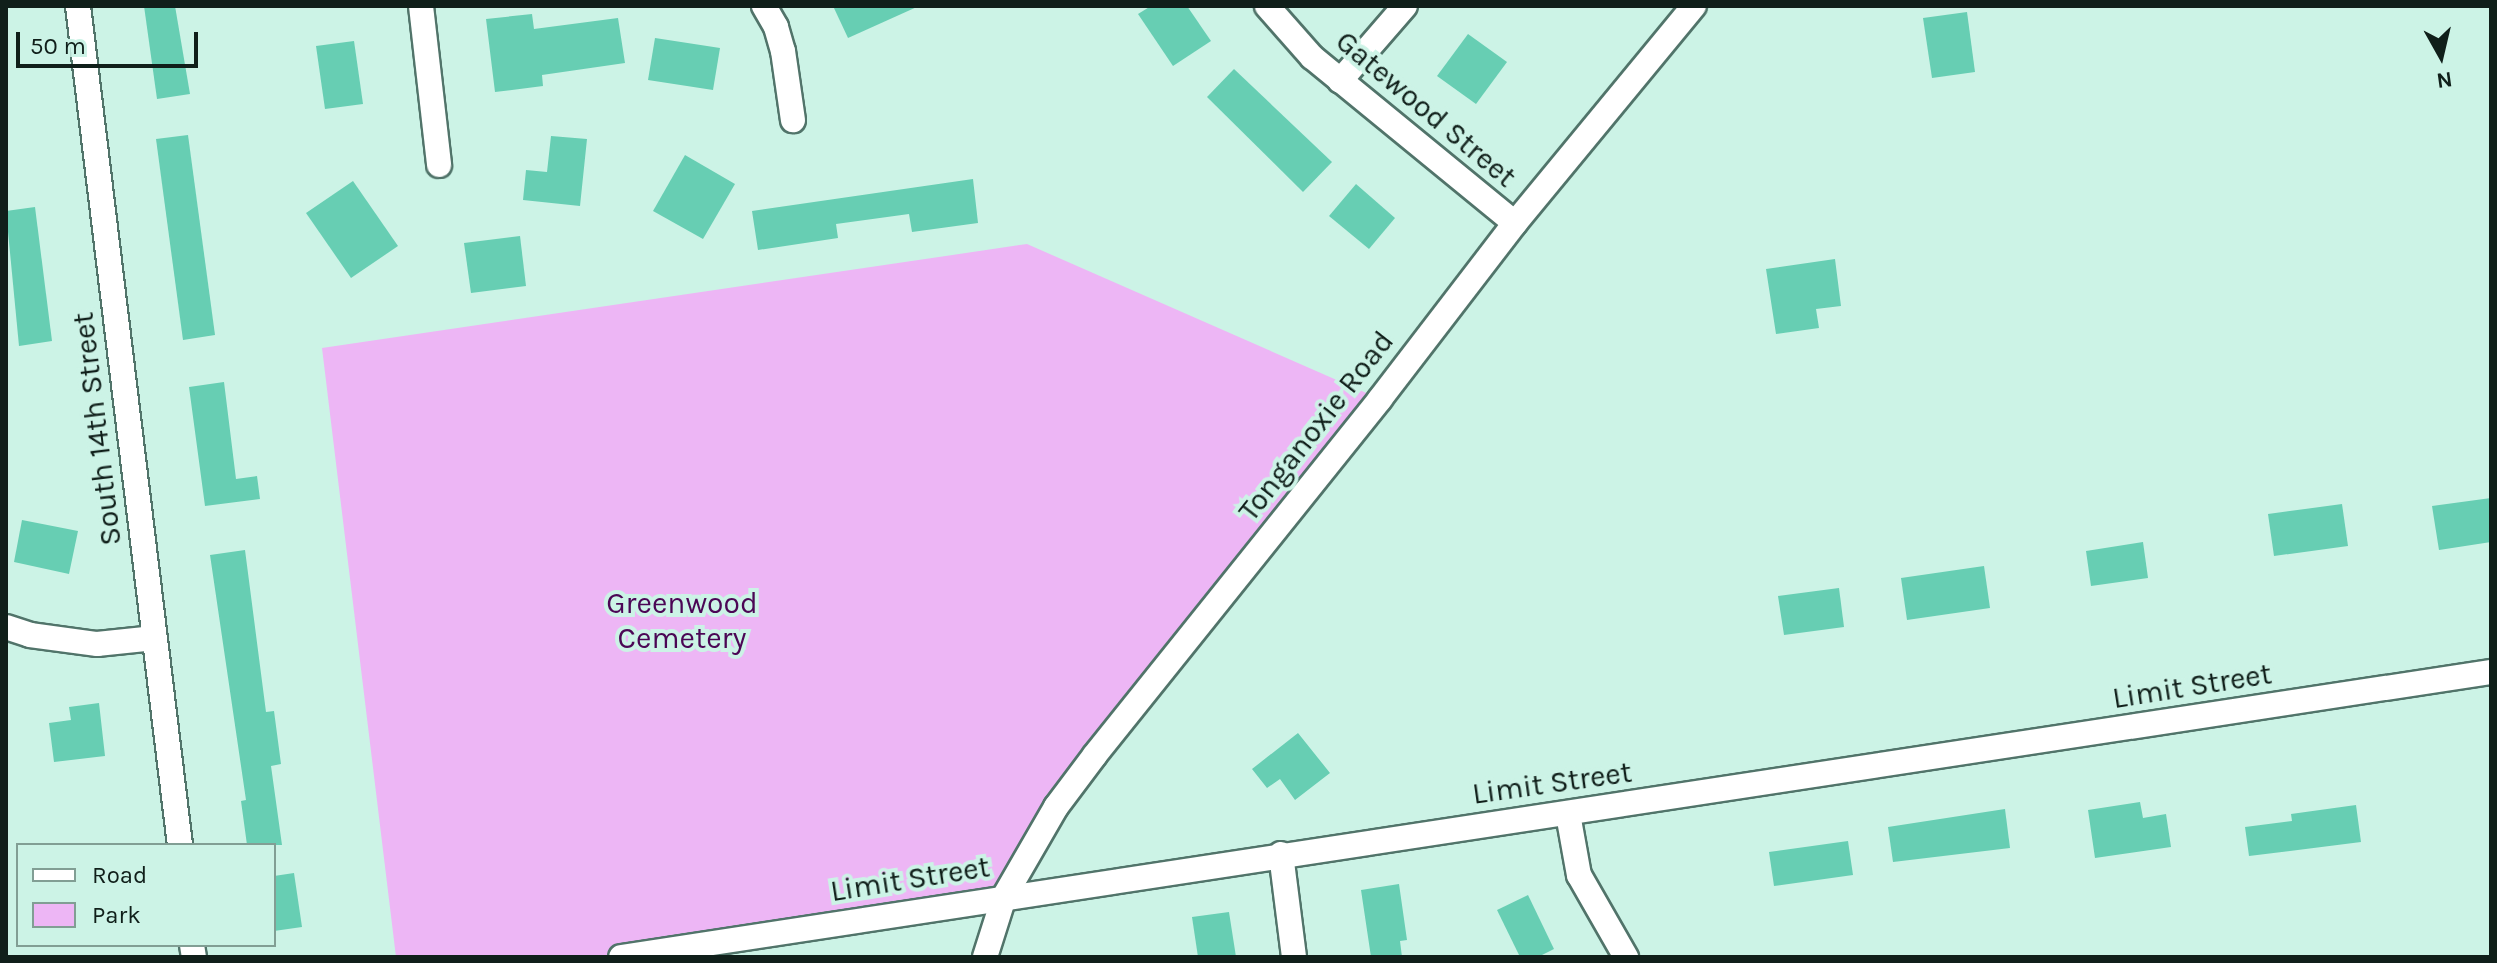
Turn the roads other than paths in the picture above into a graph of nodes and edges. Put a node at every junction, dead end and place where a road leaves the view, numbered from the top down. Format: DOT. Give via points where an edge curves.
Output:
graph roads {
  1 [pos="78,6"];
  2 [pos="421,6"];
  3 [pos="764,6"];
  4 [pos="1267,6"];
  5 [pos="1405,6"];
  6 [pos="1694,6"];
  7 [pos="1340,81"];
  8 [pos="793,120"];
  9 [pos="439,165"];
  10 [pos="1515,223"];
  11 [pos="6,627"];
  12 [pos="155,638"];
  13 [pos="2491,672"];
  14 [pos="1568,814"];
  15 [pos="180,843"];
  16 [pos="1281,854"];
  17 [pos="1004,897"];
  18 [pos="621,957"];
  19 [pos="985,957"];
  20 [pos="1294,957"];
  21 [pos="1626,957"];
  1 -- 12 [label="street, South 14th Street"];
  2 -- 9 [label="street"];
  3 -- 8 [label="street" via="783,51"];
  4 -- 7 [label="street, Gatewood Street"];
  5 -- 7 [label="street"];
  6 -- 10 [label="street, Tonganoxie Road"];
  7 -- 10 [label="street, Gatewood Street"];
  10 -- 17 [label="street, Tonganoxie Road" via="1095,755 1056,807"];
  11 -- 12 [label="street" via="97,644"];
  12 -- 15 [label="street, South 14th Street"];
  13 -- 14 [label="street, Limit Street"];
  14 -- 16 [label="street, Limit Street"];
  14 -- 21 [label="street" via="1579,875"];
  16 -- 17 [label="street, Limit Street"];
  16 -- 20 [label="street"];
  17 -- 18 [label="street, Limit Street"];
  17 -- 19 [label="street, Tonganoxie Road"];
}
